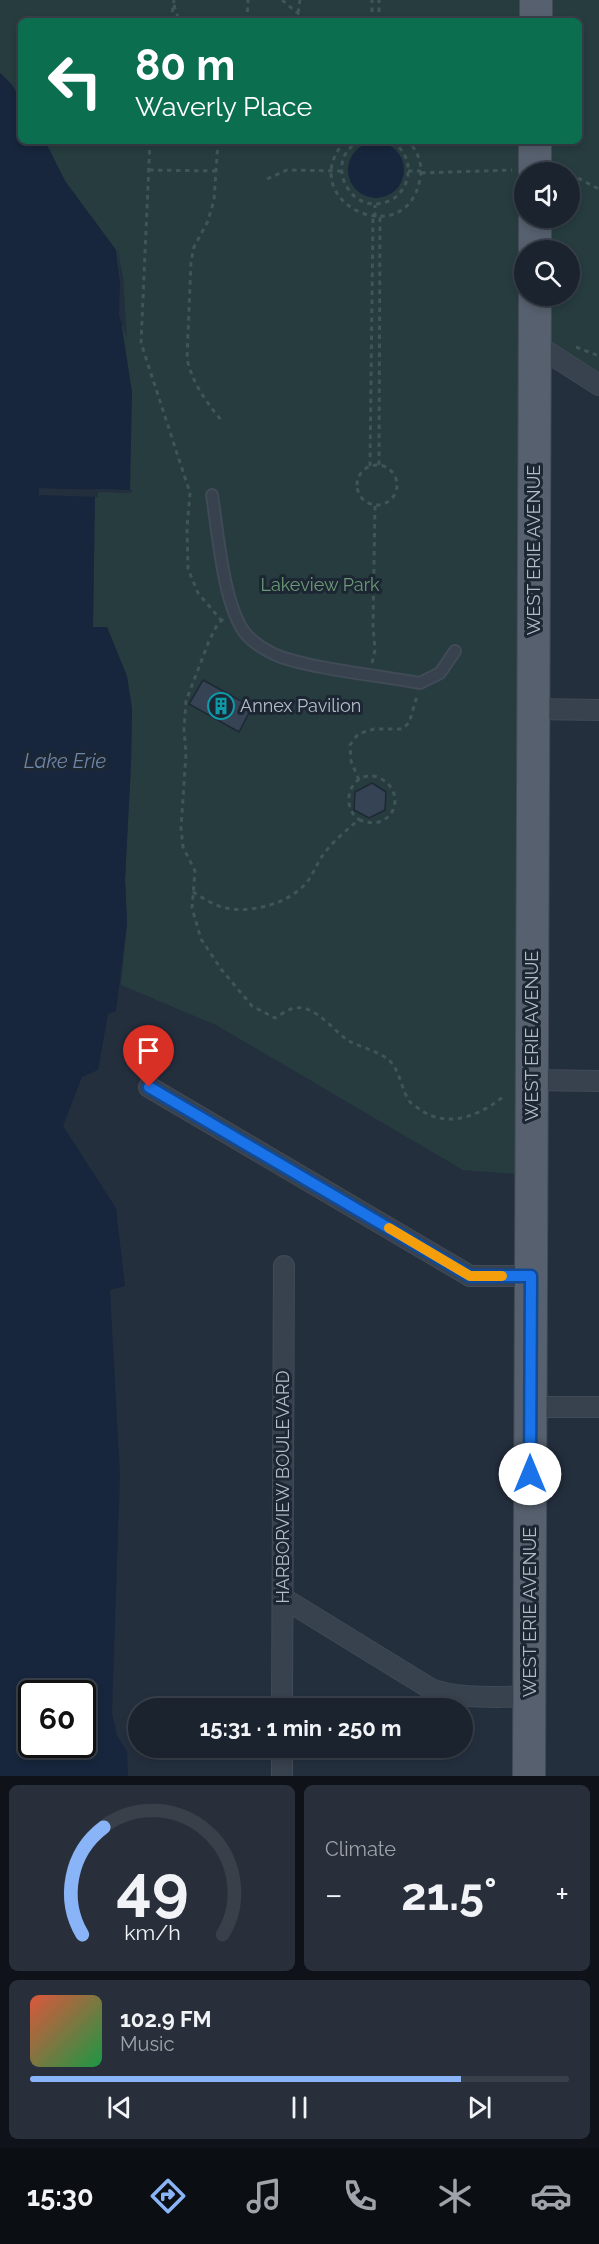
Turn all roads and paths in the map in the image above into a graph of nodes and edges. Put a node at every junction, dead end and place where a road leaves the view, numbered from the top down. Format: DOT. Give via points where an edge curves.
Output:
graph roads {
  1 [pos="174,0"];
  2 [pos="248,0"];
  3 [pos="282,0"];
  4 [pos="300,0"];
  5 [pos="372,0"];
  6 [pos="379,0"];
  7 [pos="536,0"];
  8 [pos="174,5"];
  9 [pos="298,13"];
  10 [pos="172,18"];
  11 [pos="178,18"];
  12 [pos="247,18"];
  13 [pos="304,18"];
  14 [pos="372,18"];
  15 [pos="379,18"];
  16 [pos="536,18"];
  17 [pos="150,144"];
  18 [pos="218,144"];
  19 [pos="342,144"];
  20 [pos="356,144"];
  21 [pos="395,144"];
  22 [pos="412,144"];
  23 [pos="534,144"];
  24 [pos="528,162"];
  25 [pos="149,170"];
  26 [pos="216,171"];
  27 [pos="332,171"];
  28 [pos="341,171"];
  29 [pos="408,171"];
  30 [pos="514,171"];
  31 [pos="421,172"];
  32 [pos="267,179"];
  33 [pos="580,179"];
  34 [pos="599,189"];
  35 [pos="375,205"];
  36 [pos="376,217"];
  37 [pos="372,282"];
  38 [pos="380,282"];
  39 [pos="535,306"];
  40 [pos="372,335"];
  41 [pos="380,335"];
  42 [pos="534,344"];
  43 [pos="599,385"];
  44 [pos="371,394"];
  45 [pos="380,394"];
  46 [pos="221,420"];
  47 [pos="379,465"];
  48 [pos="370,466"];
  49 [pos="212,495"];
  50 [pos="375,505"];
  51 [pos="236,616"];
  52 [pos="221,620"];
  53 [pos="455,651"];
  54 [pos="371,674"];
  55 [pos="420,683"];
  56 [pos="533,709"];
  57 [pos="599,710"];
  58 [pos="359,780"];
  59 [pos="360,820"];
  60 [pos="193,892"];
  61 [pos="532,1080"];
  62 [pos="599,1081"];
  63 [pos="149,1087"];
  64 [pos="504,1096"];
  65 [pos="284,1266"];
  66 [pos="531,1276"];
  67 [pos="530,1407"];
  68 [pos="599,1407"];
  69 [pos="283,1598"];
  70 [pos="529,1696"];
  71 [pos="282,1698"];
  72 [pos="282,1758"];
  73 [pos="282,1776"];
  74 [pos="529,1776"];
  1 -- 8 [label="path"];
  2 -- 12 [label="path"];
  3 -- 9 [label="path"];
  4 -- 9 [label="path"];
  5 -- 14 [label="path"];
  6 -- 15 [label="path"];
  7 -- 16 [label="main road"];
  8 -- 10 [label="path"];
  8 -- 11 [label="path"];
  9 -- 13 [label="path"];
  17 -- 25 [label="path"];
  18 -- 26 [label="path"];
  19 -- 27 [label="path"];
  20 -- 28 [label="path" via="348,150"];
  21 -- 29 [label="path" via="405,154"];
  22 -- 31 [label="path" via="420,159"];
  23 -- 24 [label="main road"];
  25 -- 26 [label="path"];
  25 -- 52 [label="path" via="141,343 190,493 188,569 198,593"];
  26 -- 46 [label="path" via="214,200 191,261 187,359 200,395"];
  27 -- 28 [label="path"];
  27 -- 32 [label="path" via="287,170"];
  27 -- 36 [label="path" via="337,193 346,206 359,214"];
  28 -- 35 [label="path" via="355,197"];
  29 -- 31 [label="path"];
  29 -- 35 [label="path" via="404,188 396,197"];
  30 -- 31 [label="path"];
  31 -- 36 [label="path" via="412,200 401,210"];
  33 -- 34 [label="path"];
  35 -- 36 [label="path"];
  36 -- 37 [label="path"];
  36 -- 38 [label="path"];
  37 -- 38 [label="path"];
  37 -- 40 [label="path"];
  38 -- 41 [label="path"];
  39 -- 42 [label="main road, WEST ERIE AVENUE"];
  40 -- 41 [label="path"];
  40 -- 44 [label="path"];
  41 -- 45 [label="path"];
  42 -- 43 [label="street"];
  42 -- 56 [label="main road, WEST ERIE AVENUE"];
  44 -- 45 [label="path"];
  44 -- 48 [label="path"];
  45 -- 47 [label="path"];
  47 -- 48 [label="path"];
  47 -- 50 [label="path" via="392,471 397,483 388,501"];
  48 -- 50 [label="path" via="359,474 357,487 362,499"];
  49 -- 51 [label="lane" via="224,573"];
  50 -- 54 [label="path" via="375,650"];
  51 -- 52 [label="path"];
  51 -- 54 [label="lane" via="256,644 282,658"];
  52 -- 60 [label="path" via="186,701 181,828 183,847 195,871"];
  53 -- 55 [label="lane" via="440,674"];
  54 -- 55 [label="lane"];
  55 -- 58 [label="path" via="409,723 402,729 374,729 358,734 350,745 351,761"];
  56 -- 57 [label="street"];
  56 -- 61 [label="main road, WEST ERIE AVENUE"];
  58 -- 59 [label="path" via="348,794 349,807"];
  58 -- 59 [label="path" via="371,777 383,781 393,791 396,802 381,822"];
  59 -- 60 [label="path" via="324,853 315,873 300,890 265,907 225,908"];
  60 -- 64 [label="path" via="197,928 210,954 252,1006 275,1018 293,1008 319,1016 346,1039 390,1062 411,1102 432,1118 473,1115"];
  61 -- 62 [label="street"];
  61 -- 66 [label="main road, WEST ERIE AVENUE"];
  63 -- 66 [label="street" via="470,1276"];
  65 -- 69 [label="street, HARBORVIEW BOULEVARD"];
  66 -- 67 [label="main road, WEST ERIE AVENUE"];
  67 -- 68 [label="street"];
  67 -- 70 [label="main road, WEST ERIE AVENUE"];
  69 -- 70 [label="street" via="446,1695"];
  69 -- 71 [label="street, HARBORVIEW BOULEVARD"];
  70 -- 74 [label="main road, WEST ERIE AVENUE"];
  72 -- 73 [label="street"];
}
